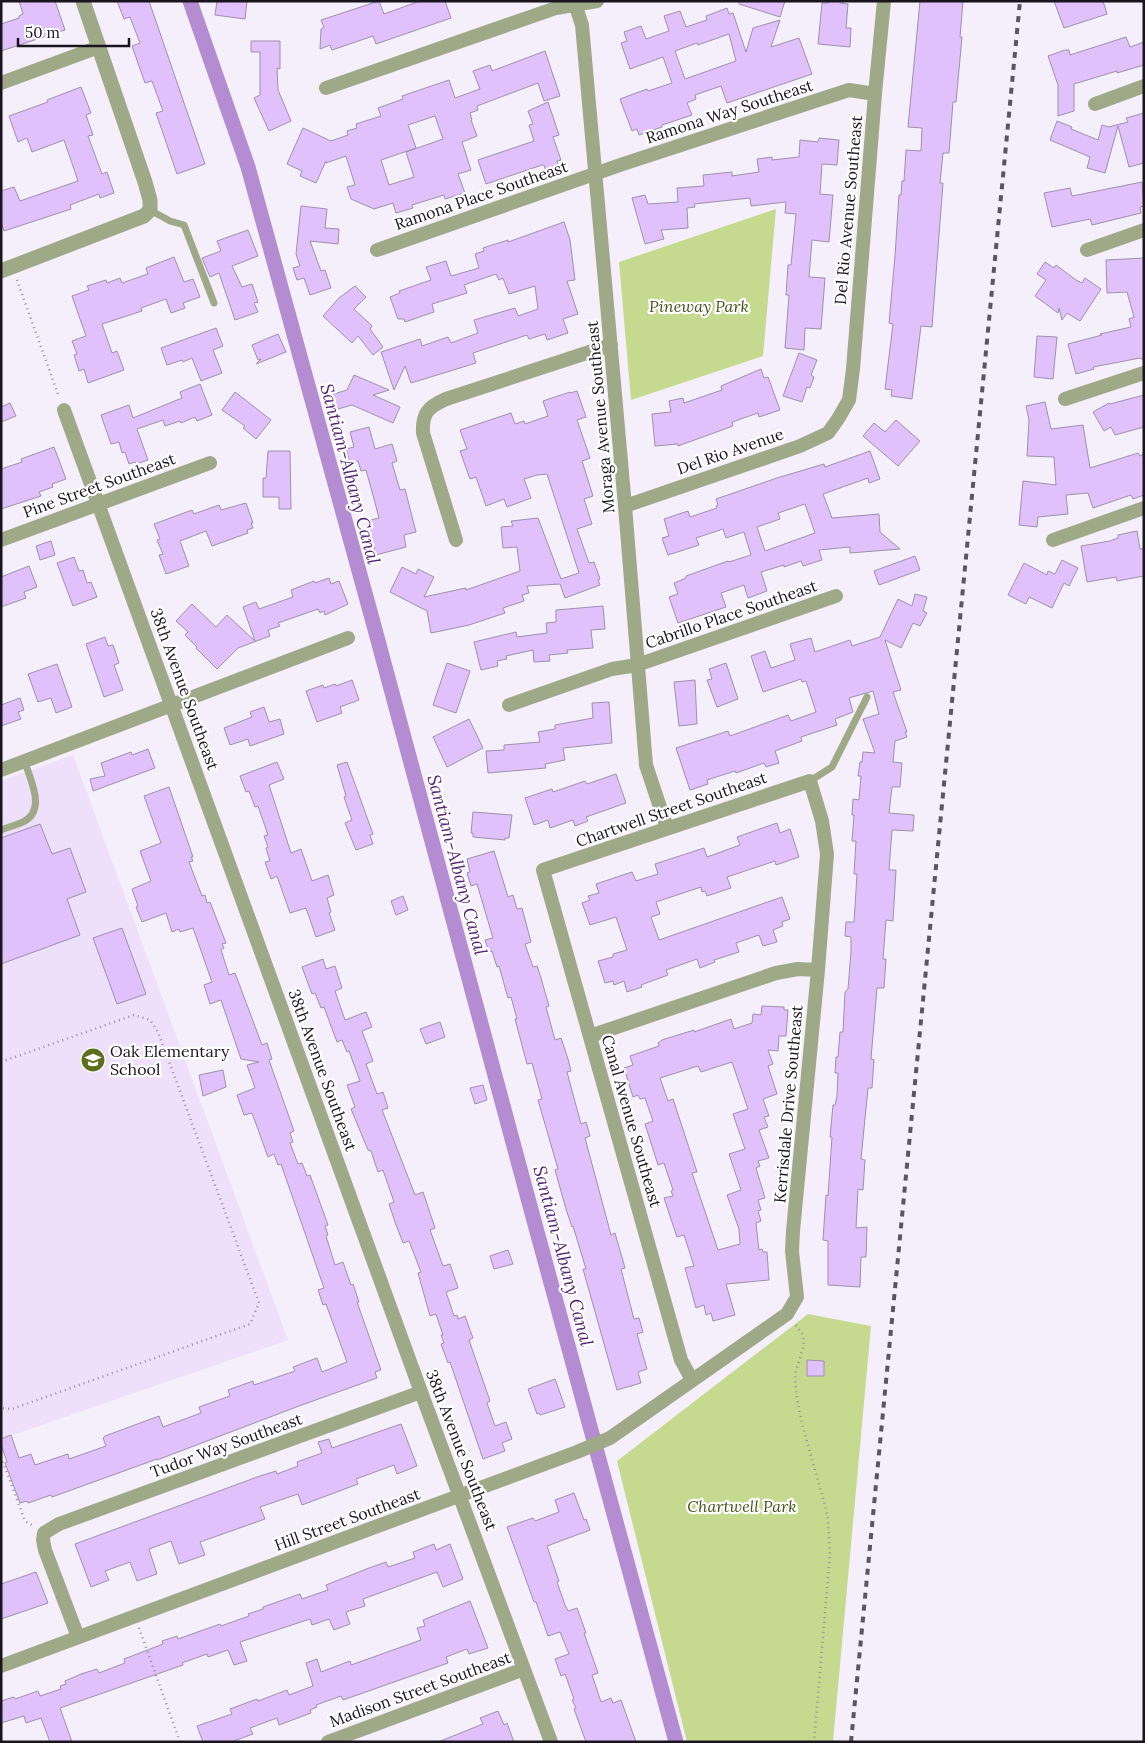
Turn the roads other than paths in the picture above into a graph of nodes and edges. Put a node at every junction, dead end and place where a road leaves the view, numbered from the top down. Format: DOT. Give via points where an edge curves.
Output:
graph roads {
  1 [pos="83,1"];
  2 [pos="597,1"];
  3 [pos="884,1"];
  4 [pos="575,3"];
  5 [pos="98,47"];
  6 [pos="1,83"];
  7 [pos="1144,86"];
  8 [pos="326,88"];
  9 [pos="874,94"];
  10 [pos="1095,104"];
  11 [pos="596,174"];
  12 [pos="150,210"];
  13 [pos="1144,230"];
  14 [pos="377,250"];
  15 [pos="1087,250"];
  16 [pos="7,269"];
  17 [pos="214,303"];
  18 [pos="611,345"];
  19 [pos="1144,373"];
  20 [pos="1065,399"];
  21 [pos="64,410"];
  22 [pos="838,419"];
  23 [pos="210,463"];
  24 [pos="97,504"];
  25 [pos="626,506"];
  26 [pos="1144,508"];
  27 [pos="1,540"];
  28 [pos="456,540"];
  29 [pos="1053,540"];
  30 [pos="836,596"];
  31 [pos="348,638"];
  32 [pos="637,665"];
  33 [pos="867,697"];
  34 [pos="172,704"];
  35 [pos="509,704"];
  36 [pos="25,762"];
  37 [pos="1,770"];
  38 [pos="810,781"];
  39 [pos="667,828"];
  40 [pos="1,830"];
  41 [pos="543,870"];
  42 [pos="818,970"];
  43 [pos="590,1036"];
  44 [pos="692,1380"];
  45 [pos="421,1392"];
  46 [pos="460,1495"];
  47 [pos="78,1637"];
  48 [pos="1,1666"];
  49 [pos="524,1668"];
  50 [pos="328,1742"];
  51 [pos="551,1742"];
  1 -- 5 [label="street"];
  2 -- 4 [label="street"];
  3 -- 9 [label="street, Del Rio Avenue Southeast"];
  4 -- 8 [label="street"];
  4 -- 11 [label="street, Moraga Avenue Southeast" via="582,25"];
  5 -- 6 [label="street"];
  5 -- 12 [label="street" via="145,182"];
  7 -- 10 [label="street"];
  9 -- 11 [label="street, Ramona Way Southeast" via="849,90"];
  9 -- 22 [label="street, Del Rio Avenue Southeast" via="853,369 849,400"];
  11 -- 14 [label="street, Ramona Place Southeast"];
  11 -- 18 [label="street, Moraga Avenue Southeast"];
  12 -- 16 [label="street" via="144,216"];
  12 -- 17 [label="lane" via="184,226"];
  13 -- 15 [label="street"];
  18 -- 25 [label="street, Moraga Avenue Southeast"];
  18 -- 28 [label="street" via="446,399 424,415 423,433"];
  19 -- 20 [label="street"];
  21 -- 24 [label="street, 38th Avenue Southeast"];
  22 -- 25 [label="street, Del Rio Avenue" via="828,433 800,446"];
  23 -- 24 [label="street, Pine Street Southeast"];
  24 -- 27 [label="street, Pine Street Southeast"];
  24 -- 34 [label="street, 38th Avenue Southeast"];
  25 -- 32 [label="street, Moraga Avenue Southeast"];
  26 -- 29 [label="street"];
  30 -- 32 [label="street, Cabrillo Place Southeast"];
  31 -- 34 [label="street"];
  32 -- 35 [label="street, Cabrillo Place Southeast" via="612,669"];
  32 -- 39 [label="street, Moraga Avenue Southeast" via="646,766"];
  33 -- 38 [label="lane" via="832,767"];
  34 -- 36 [label="street"];
  34 -- 45 [label="street, 38th Avenue Southeast"];
  36 -- 37 [label="street"];
  36 -- 40 [label="lane" via="37,802 34,813 25,821"];
  38 -- 39 [label="street, Chartwell Street Southeast"];
  38 -- 42 [label="street, Kerrisdale Drive Southeast" via="822,821 827,854"];
  39 -- 41 [label="street, Chartwell Street Southeast"];
  41 -- 43 [label="street, Canal Avenue Southeast"];
  42 -- 43 [label="street" via="776,973"];
  42 -- 44 [label="street, Kerrisdale Drive Southeast" via="792,1251 797,1297 787,1314"];
  43 -- 44 [label="street, Canal Avenue Southeast" via="681,1360"];
  44 -- 46 [label="street, Hill Street Southeast" via="610,1438"];
  45 -- 46 [label="street, 38th Avenue Southeast"];
  45 -- 47 [label="street, Tudor Way Southeast" via="59,1524 44,1533 45,1550"];
  46 -- 47 [label="street, Hill Street Southeast"];
  46 -- 49 [label="street, 38th Avenue Southeast"];
  47 -- 48 [label="street, Hill Street Southeast"];
  49 -- 50 [label="street, Madison Street Southeast"];
  49 -- 51 [label="street, 38th Avenue Southeast"];
}
